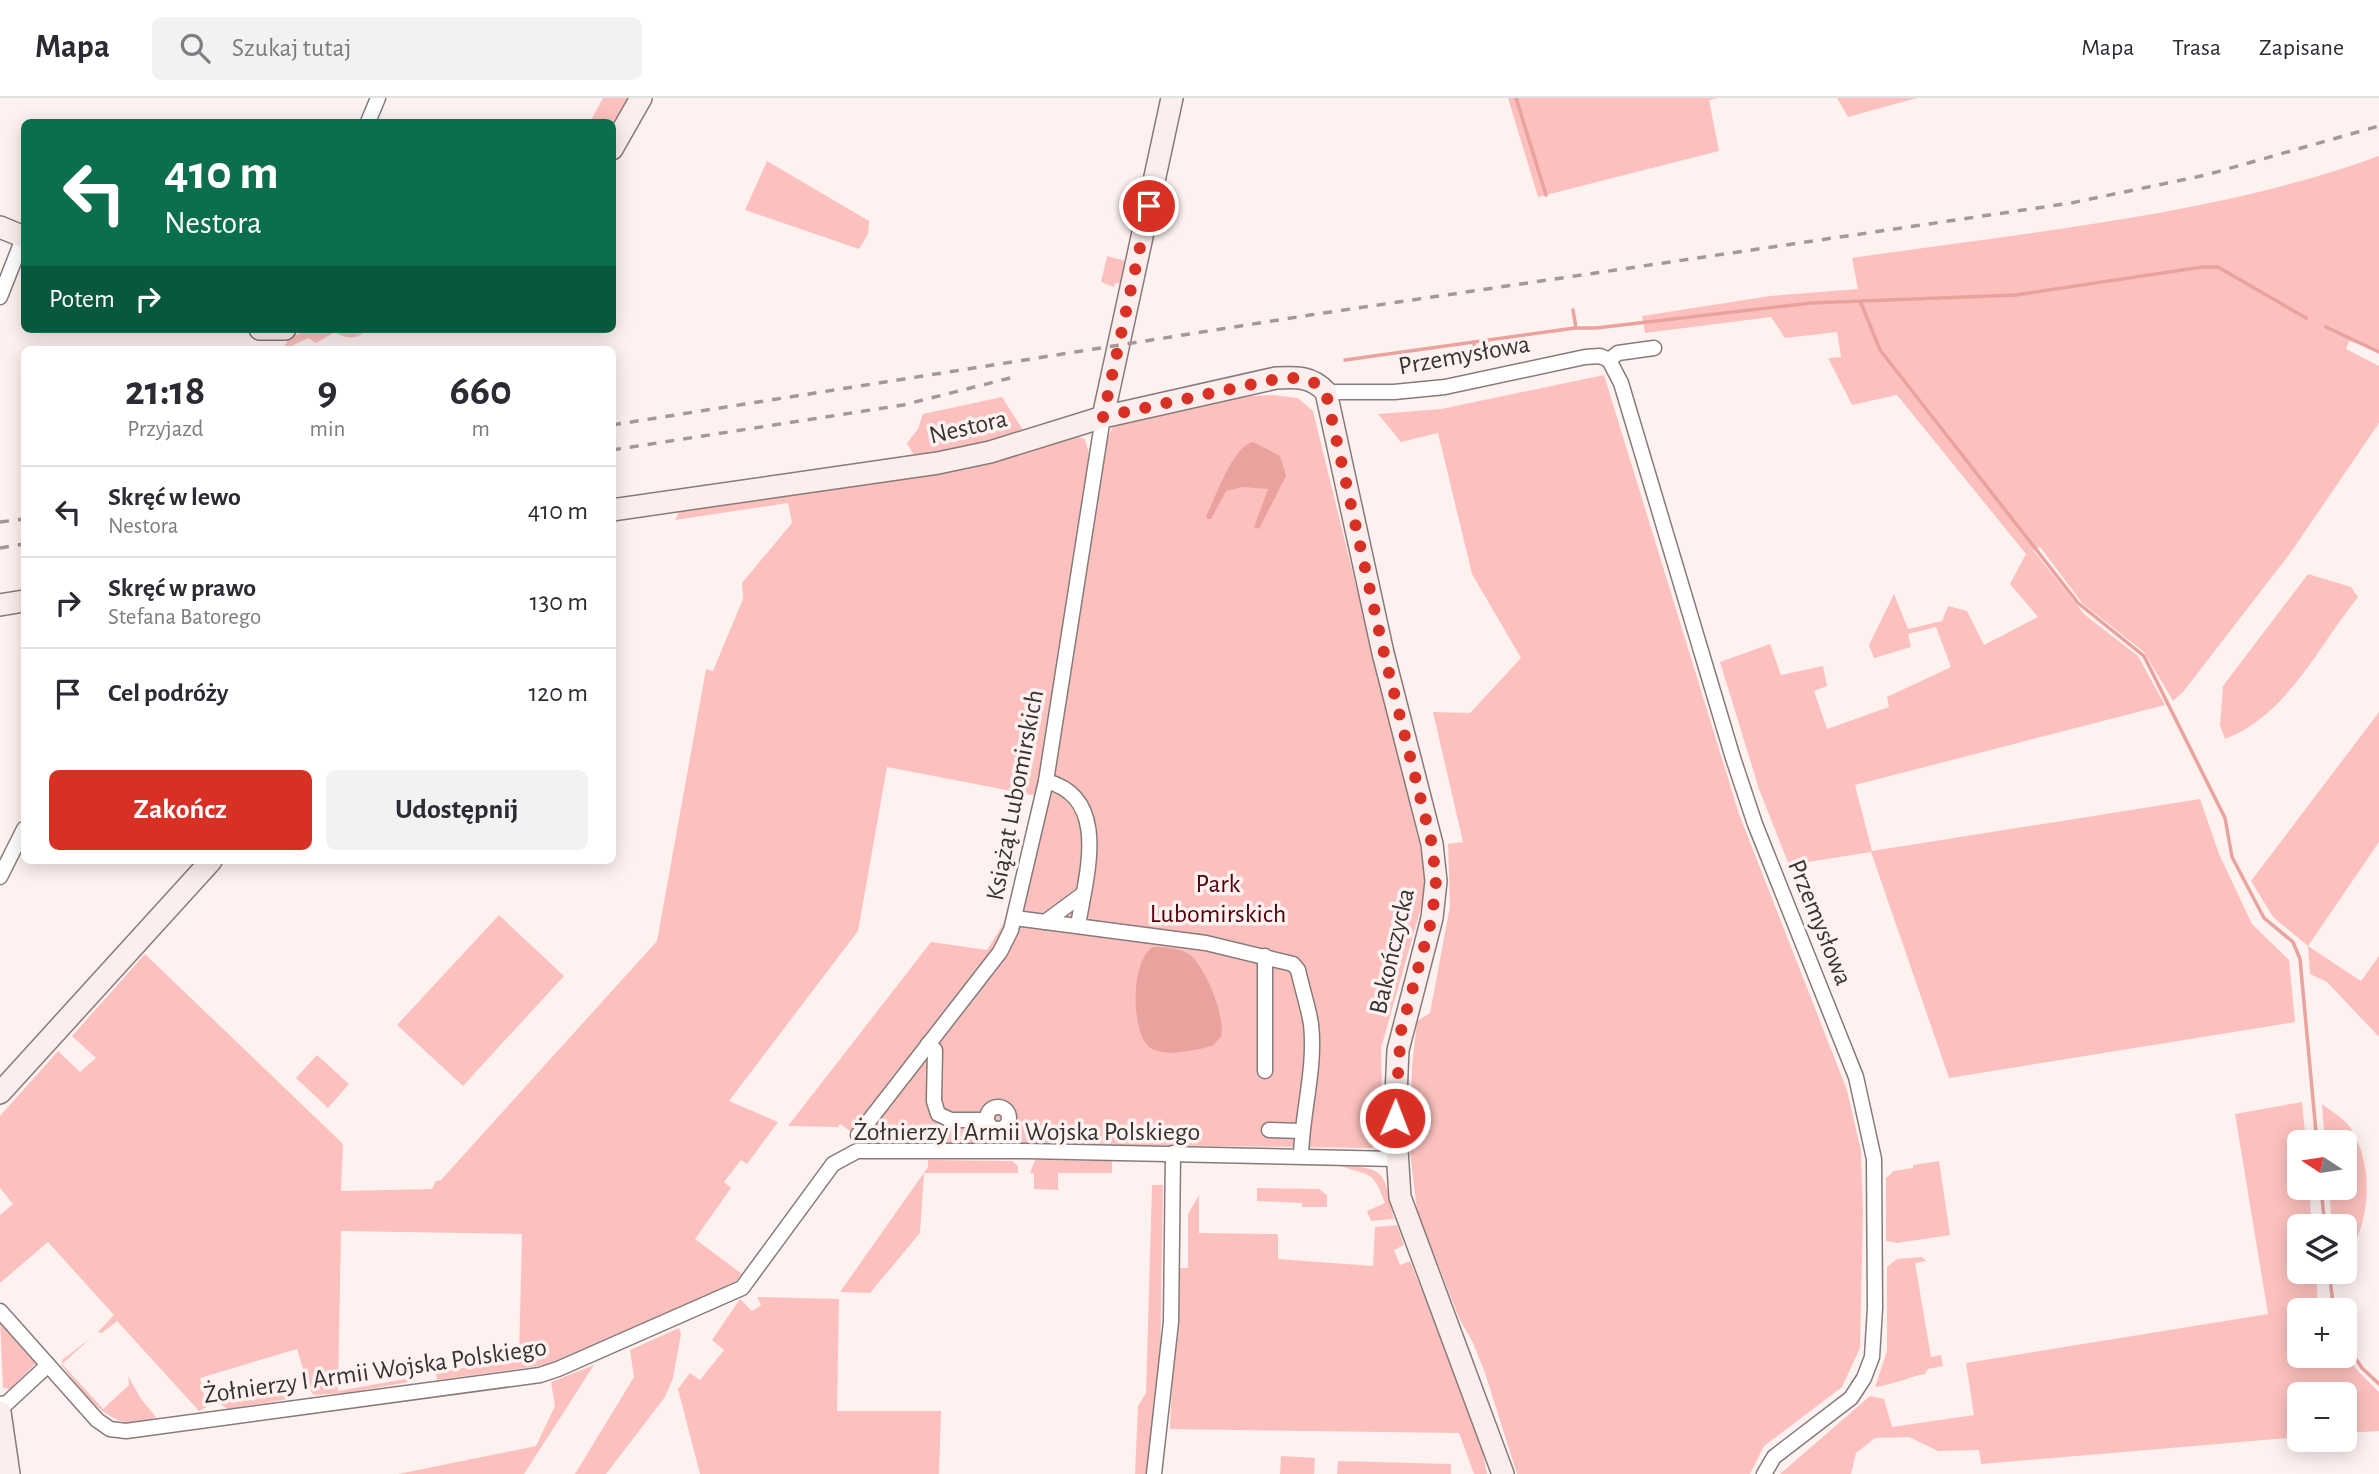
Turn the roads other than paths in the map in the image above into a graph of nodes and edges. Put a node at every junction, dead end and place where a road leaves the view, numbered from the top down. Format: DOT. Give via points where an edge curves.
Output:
graph roads {
  1 [pos="379,98"];
  2 [pos="640,98"];
  3 [pos="1172,98"];
  4 [pos="369,119"];
  5 [pos="616,142"];
  6 [pos="0,227"];
  7 [pos="21,235"];
  8 [pos="21,244"];
  9 [pos="0,297"];
  10 [pos="1654,348"];
  11 [pos="1609,360"];
  12 [pos="1326,393"];
  13 [pos="1103,417"];
  14 [pos="616,509"];
  15 [pos="21,602"];
  16 [pos="0,605"];
  17 [pos="1046,781"];
  18 [pos="21,835"];
  19 [pos="208,864"];
  20 [pos="0,877"];
  21 [pos="1083,894"];
  22 [pos="1014,918"];
  23 [pos="1045,922"];
  24 [pos="1078,926"];
  25 [pos="1265,957"];
  26 [pos="928,1044"];
  27 [pos="1265,1071"];
  28 [pos="0,1093"];
  29 [pos="987,1120"];
  30 [pos="1269,1130"];
  31 [pos="1301,1131"];
  32 [pos="848,1153"];
  33 [pos="1173,1153"];
  34 [pos="1301,1156"];
  35 [pos="1396,1159"];
  36 [pos="0,1311"];
  37 [pos="48,1365"];
  38 [pos="0,1405"];
  39 [pos="0,1412"];
  40 [pos="9,1474"];
  41 [pos="1154,1474"];
  42 [pos="1503,1474"];
  43 [pos="1764,1474"];
  1 -- 4 [label="street"];
  2 -- 5 [label="street"];
  3 -- 13 [label="street"];
  6 -- 7 [label="street"];
  8 -- 9 [label="street"];
  10 -- 11 [label="street, Przemysłowa" via="1618,353"];
  11 -- 12 [label="street, Przemysłowa" via="1585,357 1418,390"];
  11 -- 43 [label="street, Przemysłowa" via="1621,383 1755,824 1856,1077 1874,1159 1872,1357 1851,1398 1774,1457"];
  12 -- 13 [label="street, Nestora" via="1303,378 1276,379"];
  12 -- 35 [label="street, Bakończycka" via="1432,844 1436,881 1432,918 1399,1040"];
  13 -- 14 [label="street, Nestora" via="938,463"];
  13 -- 17 [label="street, Książąt Lubomirskich"];
  15 -- 16 [label="street"];
  17 -- 21 [label="street" via="1066,789 1088,817"];
  17 -- 22 [label="street, Książąt Lubomirskich"];
  18 -- 20 [label="street"];
  19 -- 28 [label="street"];
  21 -- 23 [label="street"];
  21 -- 24 [label="street"];
  22 -- 23 [label="street"];
  22 -- 26 [label="street, Książąt Lubomirskich" via="1000,952"];
  23 -- 24 [label="street"];
  24 -- 25 [label="street" via="1206,943"];
  25 -- 27 [label="street"];
  25 -- 31 [label="street" via="1293,964 1298,970 1311,1024"];
  26 -- 29 [label="street" via="935,1050 935,1110 951,1120"];
  26 -- 32 [label="street, Książąt Lubomirskich" via="847,1148"];
  30 -- 31 [label="street"];
  31 -- 34 [label="street"];
  32 -- 33 [label="street, Żołnierzy I Armii Wojska Polskiego"];
  32 -- 37 [label="street, Żołnierzy I Armii Wojska Polskiego" via="833,1164 743,1288 541,1375 126,1431 110,1429 97,1420"];
  33 -- 34 [label="street, Żołnierzy I Armii Wojska Polskiego"];
  33 -- 41 [label="street" via="1171,1322"];
  34 -- 35 [label="street, Żołnierzy I Armii Wojska Polskiego"];
  35 -- 42 [label="street, Bakończycka" via="1407,1222"];
  36 -- 37 [label="street, Żołnierzy I Armii Wojska Polskiego"];
  37 -- 38 [label="street"];
  39 -- 40 [label="street"];
}
